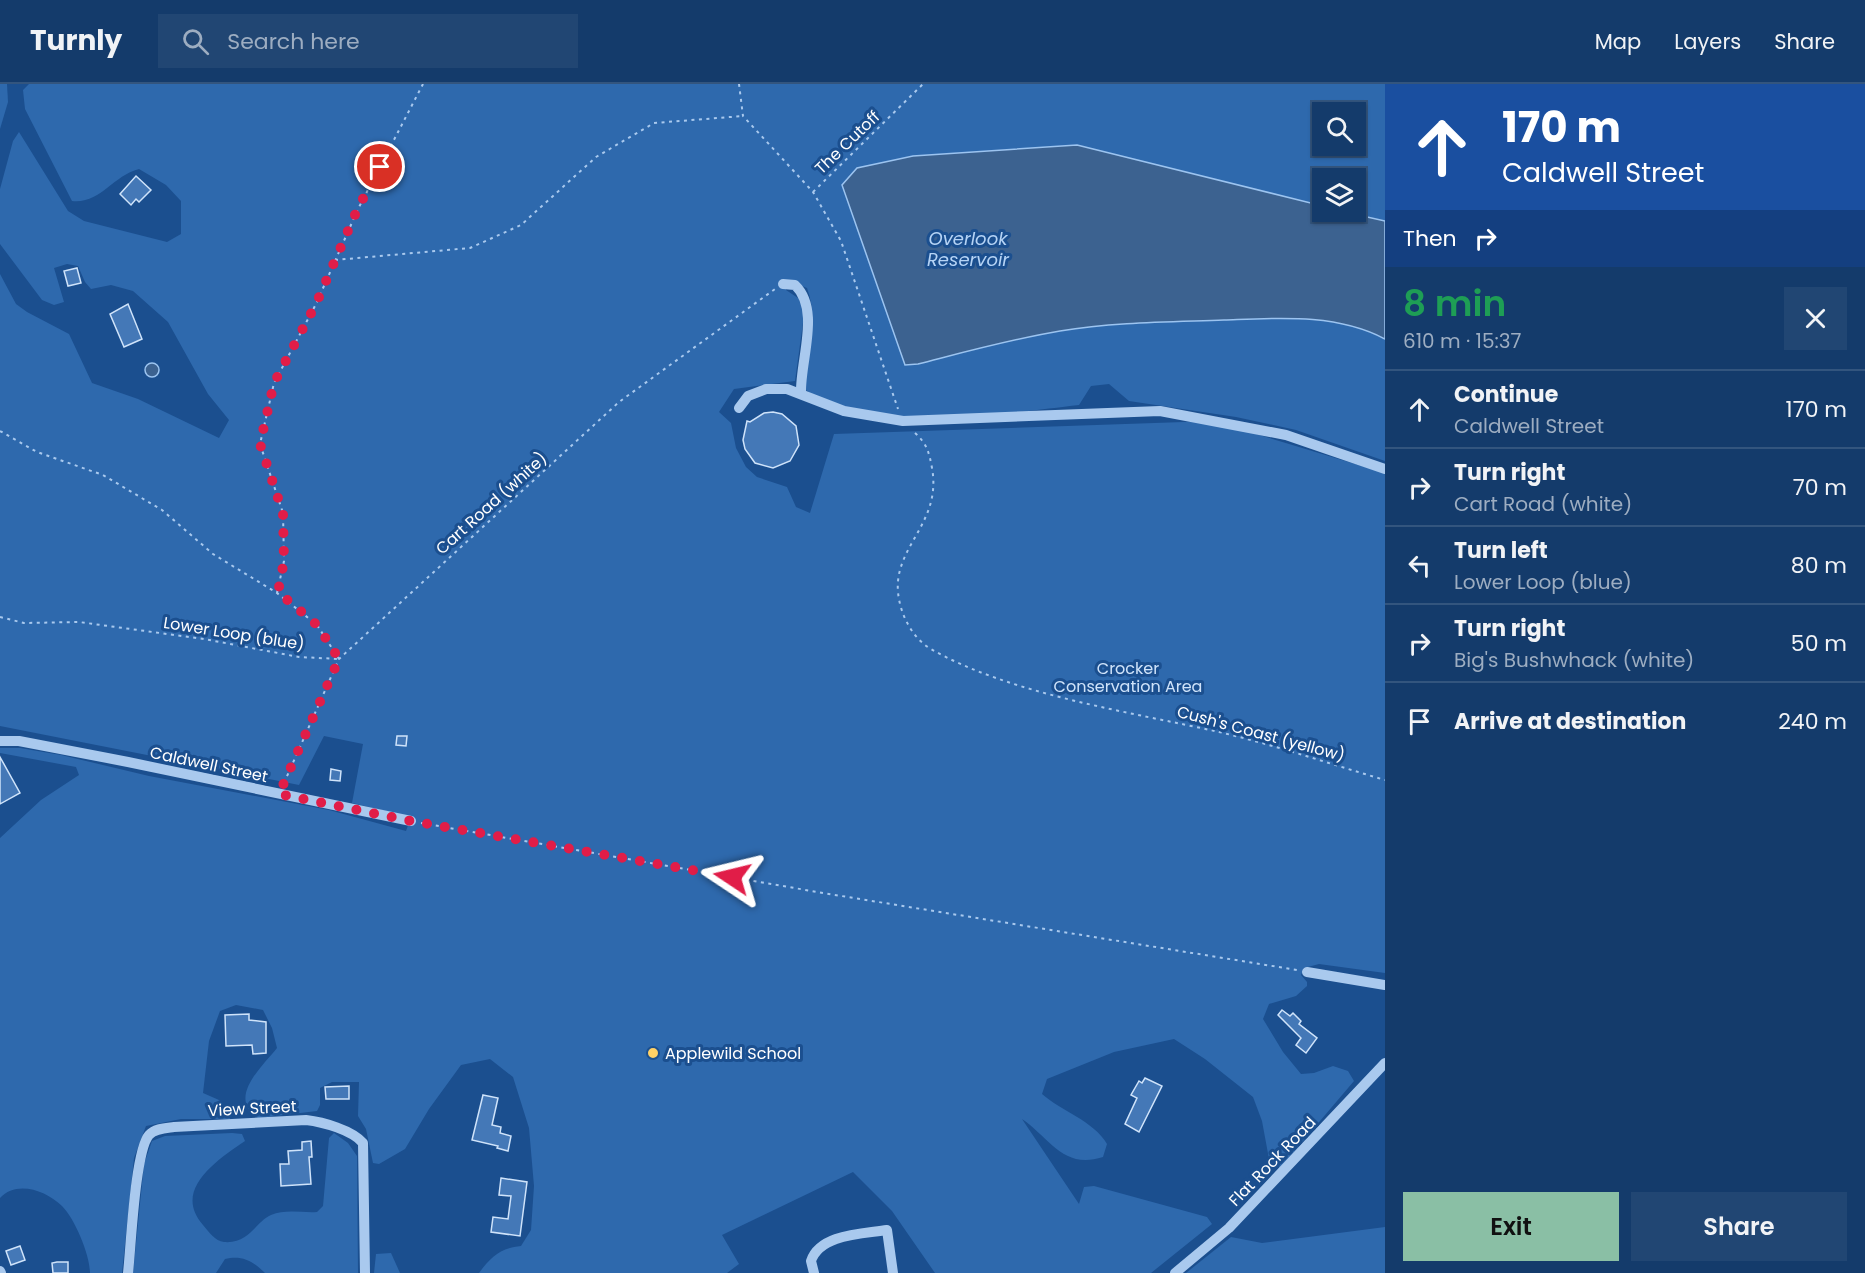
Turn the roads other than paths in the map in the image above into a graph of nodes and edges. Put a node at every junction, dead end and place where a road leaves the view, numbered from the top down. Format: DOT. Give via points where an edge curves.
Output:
graph roads {
  1 [pos="783,284"];
  2 [pos="801,393"];
  3 [pos="739,408"];
  4 [pos="1385,469"];
  5 [pos="0,741"];
  6 [pos="411,821"];
  7 [pos="1308,972"];
  8 [pos="1385,985"];
  9 [pos="1385,1062"];
  10 [pos="128,1273"];
  11 [pos="364,1273"];
  12 [pos="814,1273"];
  13 [pos="893,1273"];
  14 [pos="1174,1273"];
  1 -- 2 [label="street" via="795,285 804,294 808,314"];
  2 -- 3 [label="street" via="766,389 748,396"];
  2 -- 4 [label="street" via="844,411 903,421 1160,411 1286,435"];
  5 -- 6 [label="street, Caldwell Street" via="19,741"];
  7 -- 8 [label="street"];
  9 -- 14 [label="street, Flat Rock Road" via="1229,1228"];
  10 -- 11 [label="street, View Street" via="140,1165 150,1133 174,1127 306,1120 320,1122 363,1143"];
  12 -- 13 [label="street" via="811,1261 819,1247 887,1230"];
}
